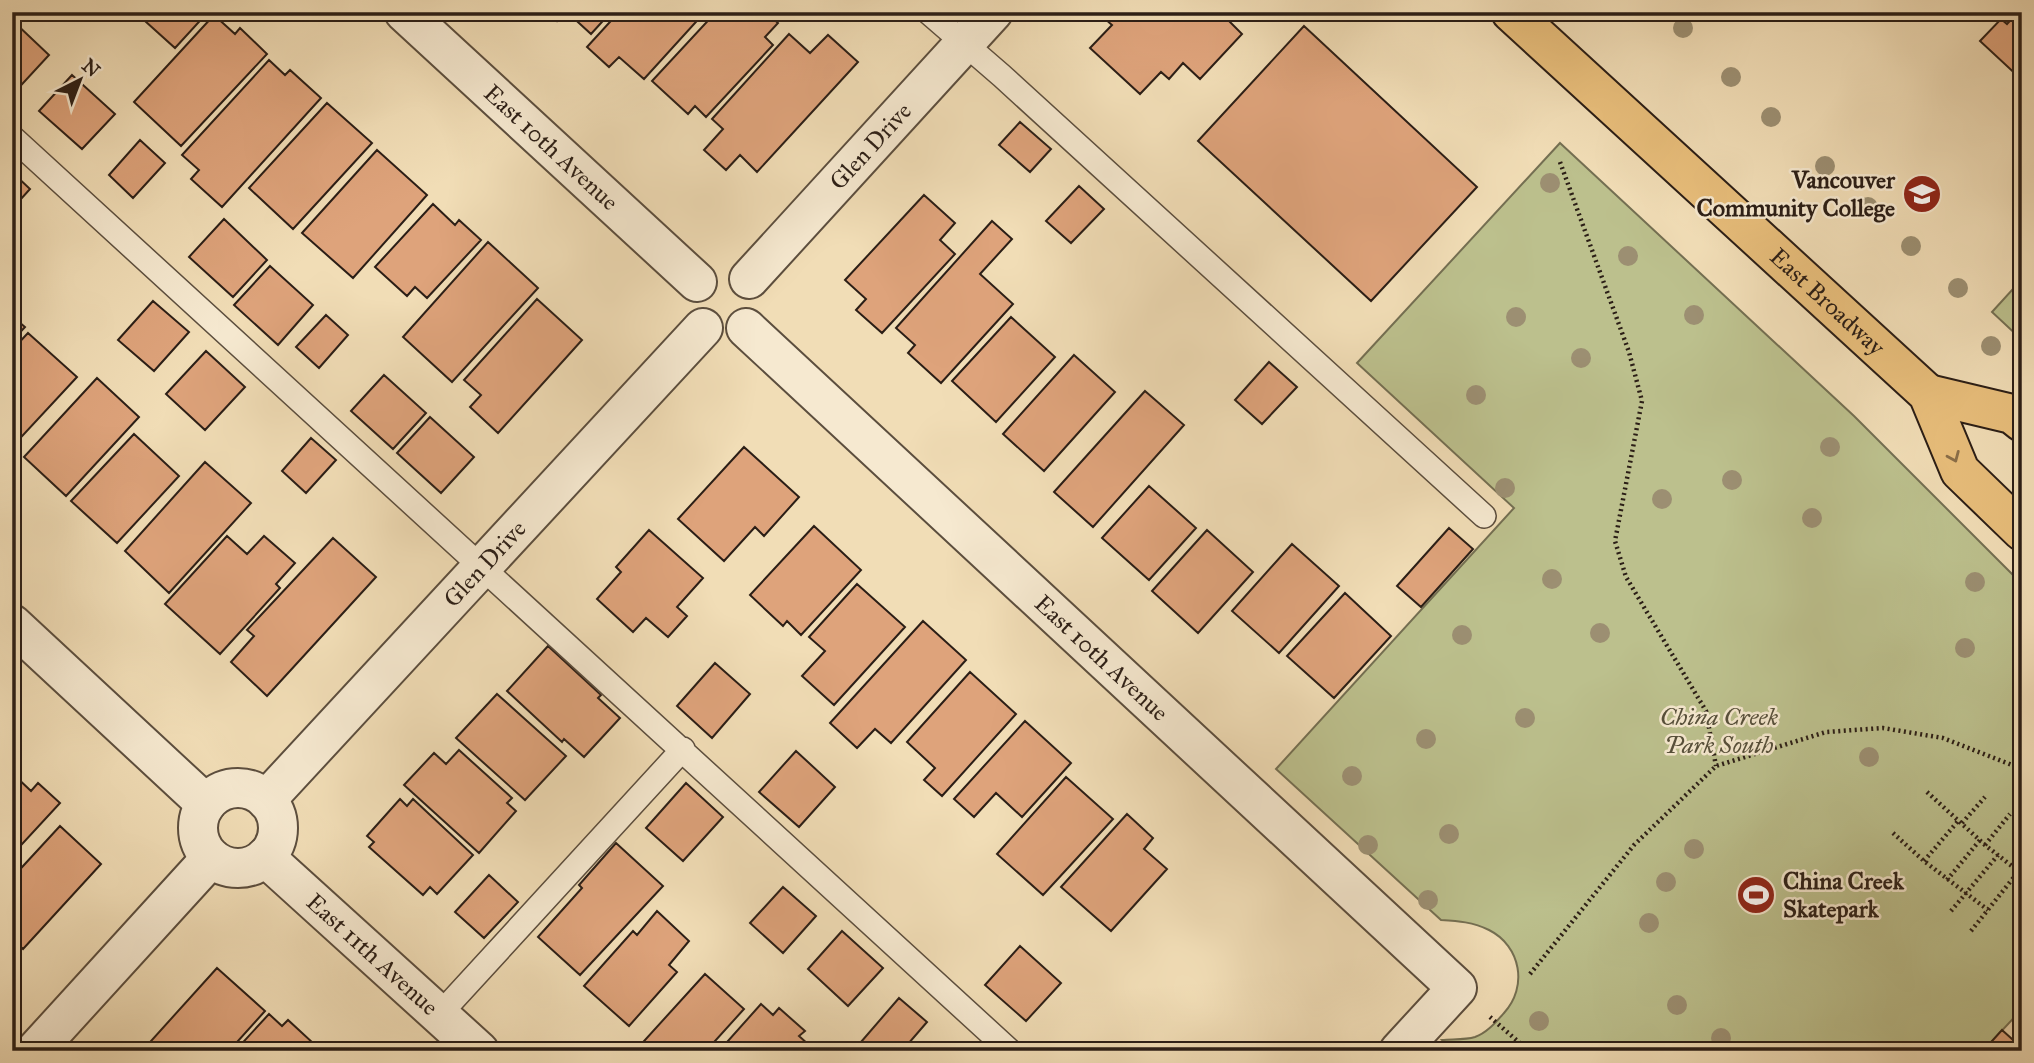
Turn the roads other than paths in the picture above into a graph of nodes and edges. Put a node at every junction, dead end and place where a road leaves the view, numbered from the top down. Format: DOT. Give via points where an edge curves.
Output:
graph roads {
  1 [pos="404,12"];
  2 [pos="928,12"];
  3 [pos="993,12"];
  4 [pos="1511,12"];
  5 [pos="964,44"];
  6 [pos="12,137"];
  7 [pos="749,279"];
  8 [pos="697,282"];
  9 [pos="703,328"];
  10 [pos="746,328"];
  11 [pos="1928,394"];
  12 [pos="2022,422"];
  13 [pos="1484,516"];
  14 [pos="2022,531"];
  15 [pos="482,568"];
  16 [pos="12,624"];
  17 [pos="683,750"];
  18 [pos="266,800"];
  19 [pos="206,804"];
  20 [pos="265,857"];
  21 [pos="211,858"];
  22 [pos="440,1014"];
  23 [pos="35,1051"];
  24 [pos="479,1051"];
  25 [pos="1010,1051"];
  26 [pos="1399,1051"];
  1 -- 8 [label="street, East 10th Avenue"];
  2 -- 5 [label="lane"];
  3 -- 5 [label="street, Glen Drive"];
  4 -- 11 [label="main road, East Broadway"];
  5 -- 7 [label="street, Glen Drive"];
  5 -- 13 [label="lane"];
  6 -- 15 [label="lane"];
  7 -- 8 [label="street" via="722,268"];
  7 -- 10 [label="street" via="755,288 757,310"];
  8 -- 9 [label="street" via="690,302"];
  9 -- 10 [label="street" via="724,336"];
  9 -- 15 [label="street, Glen Drive"];
  10 -- 26 [label="street, East 10th Avenue" via="1457,988"];
  11 -- 12 [label="main road, East Broadway" via="2012,414"];
  11 -- 14 [label="main road, East Broadway, one-way" via="1960,471"];
  15 -- 17 [label="lane"];
  15 -- 18 [label="street, Glen Drive"];
  16 -- 19 [label="street"];
  17 -- 22 [label="lane"];
  17 -- 25 [label="lane"];
  18 -- 19 [label="street" via="242,789 228,790"];
  18 -- 20 [label="street" via="274,810 278,835"];
  19 -- 21 [label="street" via="198,826"];
  20 -- 21 [label="street" via="256,864 233,868"];
  20 -- 22 [label="street, East 11th Avenue"];
  21 -- 23 [label="street"];
  22 -- 24 [label="street, East 11th Avenue"];
}
